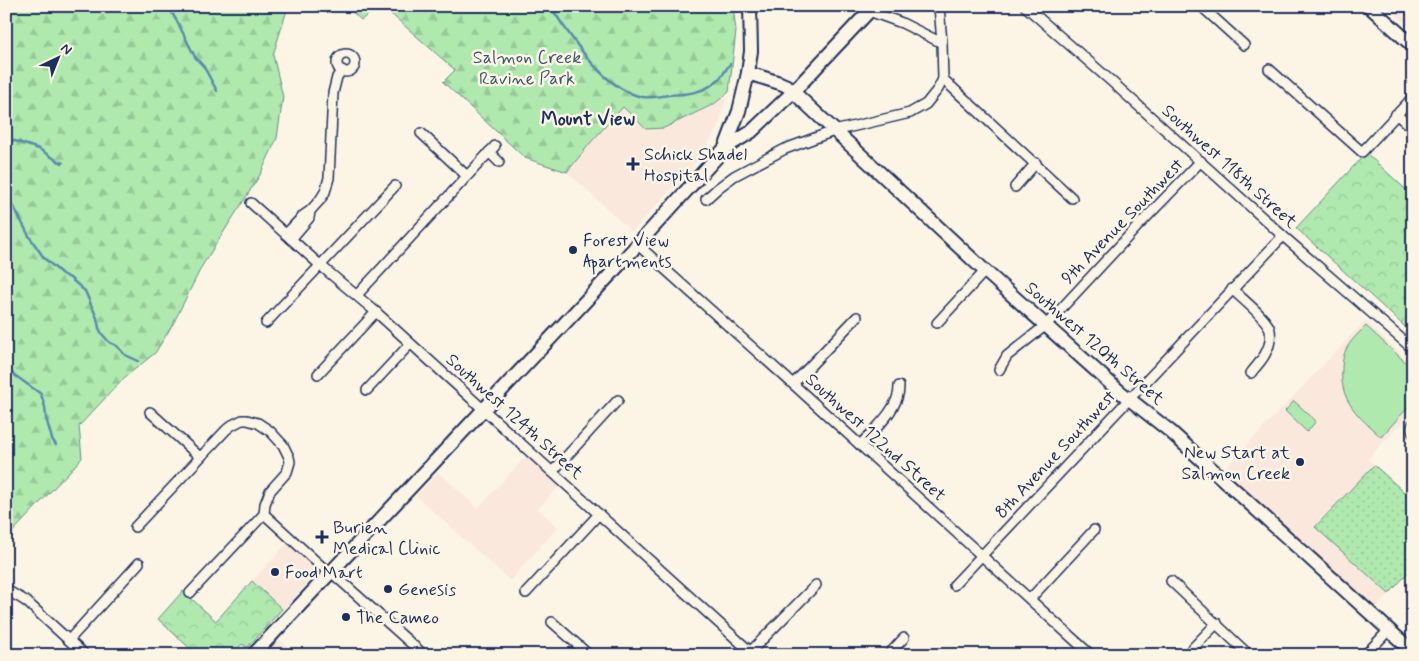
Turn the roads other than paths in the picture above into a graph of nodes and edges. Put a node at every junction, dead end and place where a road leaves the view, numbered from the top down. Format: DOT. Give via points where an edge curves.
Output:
graph roads {
  1 [pos="750,6"];
  2 [pos="939,6"];
  3 [pos="1025,6"];
  4 [pos="1200,6"];
  5 [pos="1369,6"];
  6 [pos="869,8"];
  7 [pos="942,43"];
  8 [pos="1244,45"];
  9 [pos="1413,46"];
  10 [pos="1269,69"];
  11 [pos="342,70"];
  12 [pos="748,73"];
  13 [pos="943,79"];
  14 [pos="793,92"];
  15 [pos="1413,97"];
  16 [pos="1396,114"];
  17 [pos="1413,129"];
  18 [pos="834,131"];
  19 [pos="421,133"];
  20 [pos="725,148"];
  21 [pos="1201,161"];
  22 [pos="500,162"];
  23 [pos="1036,163"];
  24 [pos="467,176"];
  25 [pos="395,186"];
  26 [pos="1015,187"];
  27 [pos="1072,198"];
  28 [pos="706,199"];
  29 [pos="251,203"];
  30 [pos="288,236"];
  31 [pos="1283,236"];
  32 [pos="638,245"];
  33 [pos="320,265"];
  34 [pos="985,271"];
  35 [pos="1232,289"];
  36 [pos="357,295"];
  37 [pos="376,312"];
  38 [pos="857,317"];
  39 [pos="266,323"];
  40 [pos="937,323"];
  41 [pos="1046,325"];
  42 [pos="410,344"];
  43 [pos="1413,349"];
  44 [pos="1000,370"];
  45 [pos="1251,372"];
  46 [pos="318,374"];
  47 [pos="793,384"];
  48 [pos="899,386"];
  49 [pos="367,390"];
  50 [pos="1129,398"];
  51 [pos="618,400"];
  52 [pos="484,410"];
  53 [pos="150,412"];
  54 [pos="1413,424"];
  55 [pos="1413,433"];
  56 [pos="860,445"];
  57 [pos="200,457"];
  58 [pos="553,471"];
  59 [pos="264,514"];
  60 [pos="599,514"];
  61 [pos="135,527"];
  62 [pos="1094,530"];
  63 [pos="981,556"];
  64 [pos="139,563"];
  65 [pos="331,572"];
  66 [pos="1171,581"];
  67 [pos="816,585"];
  68 [pos="954,585"];
  69 [pos="6,589"];
  70 [pos="190,593"];
  71 [pos="526,593"];
  72 [pos="10,597"];
  73 [pos="1030,599"];
  74 [pos="552,622"];
  75 [pos="1217,623"];
  76 [pos="1388,631"];
  77 [pos="904,638"];
  78 [pos="69,640"];
  79 [pos="1413,652"];
  80 [pos="752,653"];
  81 [pos="86,655"];
  82 [pos="253,655"];
  83 [pos="424,655"];
  84 [pos="589,655"];
  85 [pos="888,655"];
  86 [pos="1092,655"];
  87 [pos="1186,655"];
  88 [pos="1249,655"];
  89 [pos="1365,655"];
  1 -- 12 [label="street"];
  2 -- 7 [label="street"];
  3 -- 21 [label="street, Southwest 118th Street"];
  4 -- 8 [label="street"];
  5 -- 9 [label="street"];
  6 -- 7 [label="street"];
  6 -- 14 [label="street"];
  7 -- 13 [label="street"];
  10 -- 16 [label="street" via="1362,152"];
  11 -- 30 [label="street" via="333,93 329,178 325,192 309,218"];
  12 -- 14 [label="street, Southwest 120th Street" via="780,83"];
  12 -- 20 [label="street" via="739,111"];
  13 -- 18 [label="street" via="932,97 910,113"];
  13 -- 23 [label="street"];
  14 -- 18 [label="street, Southwest 120th Street"];
  14 -- 20 [label="street" via="751,132"];
  15 -- 16 [label="street"];
  16 -- 17 [label="street"];
  18 -- 28 [label="street" via="766,158 734,176"];
  18 -- 34 [label="street, Southwest 120th Street"];
  19 -- 24 [label="street"];
  20 -- 32 [label="street"];
  21 -- 31 [label="street, Southwest 118th Street"];
  21 -- 41 [label="street, 9th Avenue Southwest"];
  22 -- 24 [label="street" via="492,149"];
  23 -- 26 [label="street"];
  23 -- 27 [label="street"];
  24 -- 36 [label="street"];
  25 -- 33 [label="street"];
  29 -- 30 [label="street, Southwest 124th Street"];
  30 -- 33 [label="street, Southwest 124th Street"];
  31 -- 35 [label="street, 8th Avenue Southwest"];
  31 -- 43 [label="street, Southwest 118th Street"];
  32 -- 47 [label="street, Southwest 122nd Street"];
  32 -- 52 [label="street"];
  33 -- 36 [label="street, Southwest 124th Street"];
  33 -- 39 [label="street"];
  34 -- 40 [label="street"];
  34 -- 41 [label="street, Southwest 120th Street"];
  35 -- 45 [label="street" via="1270,329 1268,348"];
  35 -- 50 [label="street, 8th Avenue Southwest"];
  36 -- 37 [label="street, Southwest 124th Street"];
  37 -- 42 [label="street, Southwest 124th Street"];
  37 -- 46 [label="street"];
  38 -- 47 [label="street"];
  41 -- 44 [label="street, 9th Avenue Southwest" via="1007,356"];
  41 -- 50 [label="street, Southwest 120th Street"];
  42 -- 49 [label="street"];
  42 -- 52 [label="street, Southwest 124th Street"];
  47 -- 56 [label="street, Southwest 122nd Street"];
  48 -- 56 [label="street" via="898,398 890,412"];
  50 -- 63 [label="street, 8th Avenue Southwest"];
  50 -- 76 [label="street, Southwest 120th Street" via="1171,432"];
  51 -- 58 [label="street"];
  52 -- 58 [label="street, Southwest 124th Street"];
  52 -- 65 [label="street"];
  53 -- 57 [label="street"];
  54 -- 55 [label="street"];
  56 -- 63 [label="street, Southwest 122nd Street"];
  57 -- 59 [label="street" via="238,421 258,423 270,431 283,445 290,462 270,491"];
  57 -- 61 [label="street"];
  58 -- 60 [label="street, Southwest 124th Street"];
  59 -- 65 [label="street"];
  59 -- 70 [label="street"];
  60 -- 71 [label="street"];
  60 -- 80 [label="street, Southwest 124th Street"];
  62 -- 73 [label="street"];
  63 -- 68 [label="street, 8th Avenue Southwest"];
  63 -- 73 [label="street, Southwest 122nd Street"];
  64 -- 78 [label="street"];
  65 -- 82 [label="street"];
  65 -- 83 [label="street"];
  66 -- 75 [label="street"];
  67 -- 80 [label="street"];
  69 -- 72 [label="street"];
  72 -- 78 [label="street" via="23,599"];
  73 -- 86 [label="street, Southwest 122nd Street"];
  74 -- 84 [label="street"];
  75 -- 87 [label="street"];
  75 -- 88 [label="street"];
  76 -- 79 [label="street, Southwest 120th Street"];
  76 -- 89 [label="street"];
  77 -- 85 [label="street"];
  78 -- 81 [label="street"];
}
